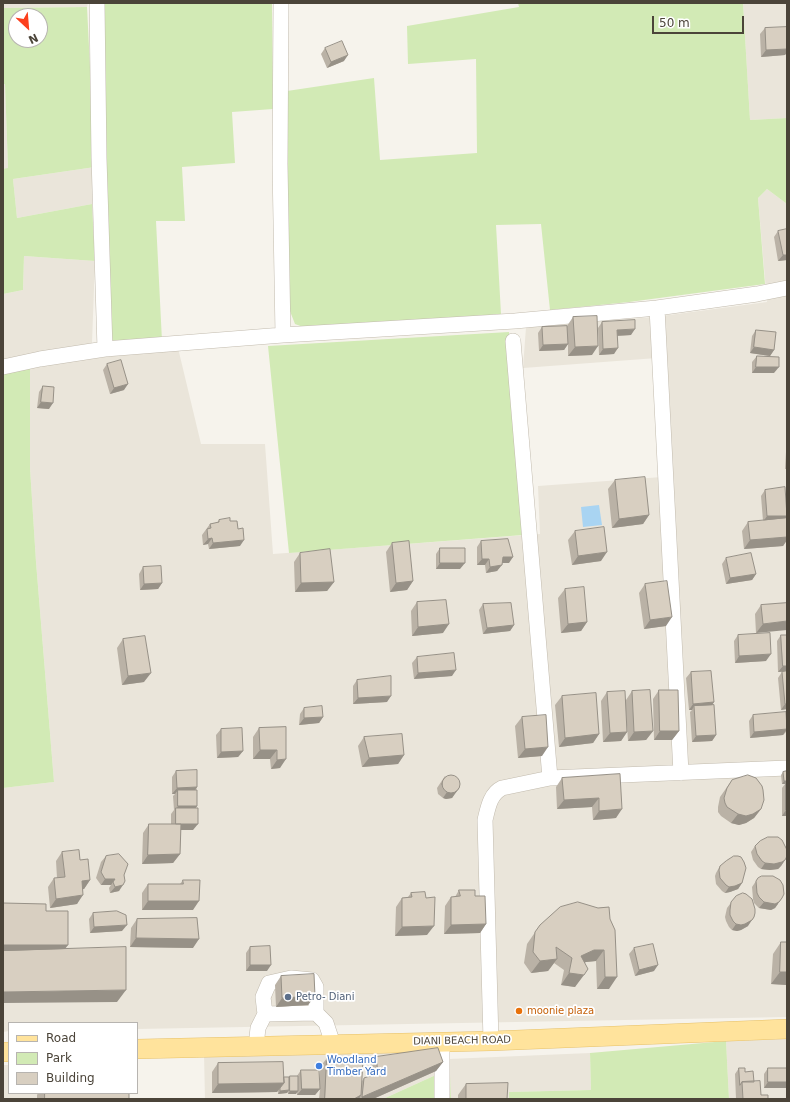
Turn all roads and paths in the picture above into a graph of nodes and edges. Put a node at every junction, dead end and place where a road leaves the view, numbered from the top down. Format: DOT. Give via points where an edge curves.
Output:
graph roads {
  1 [pos="97,3"];
  2 [pos="281,3"];
  3 [pos="787,288"];
  4 [pos="657,308"];
  5 [pos="284,335"];
  6 [pos="513,341"];
  7 [pos="105,349"];
  8 [pos="3,367"];
  9 [pos="787,768"];
  10 [pos="681,773"];
  11 [pos="550,778"];
  12 [pos="316,1013"];
  13 [pos="265,1014"];
  14 [pos="787,1029"];
  15 [pos="491,1041"];
  16 [pos="442,1042"];
  17 [pos="334,1044"];
  18 [pos="256,1046"];
  19 [pos="138,1049"];
  20 [pos="442,1099"];
  1 -- 7 [label="street"];
  2 -- 5 [label="street" via="280,164"];
  3 -- 4 [label="street"];
  4 -- 5 [label="street" via="514,321"];
  4 -- 10 [label="street"];
  5 -- 7 [label="street"];
  6 -- 11 [label="street"];
  7 -- 8 [label="street"];
  9 -- 10 [label="street"];
  10 -- 11 [label="street"];
  11 -- 15 [label="street" via="497,791 493,794 485,820"];
  12 -- 13 [label="street"];
  12 -- 13 [label="street" via="316,987 312,980 291,978 269,983 263,997"];
  12 -- 17 [label="street" via="326,1023"];
  13 -- 18 [label="street" via="258,1028"];
  14 -- 15 [label="main road, DIANI BEACH ROAD"];
  15 -- 16 [label="main road, DIANI BEACH ROAD"];
  16 -- 17 [label="main road, DIANI BEACH ROAD"];
  16 -- 20 [label="street"];
  17 -- 18 [label="main road, DIANI BEACH ROAD"];
  18 -- 19 [label="main road, DIANI BEACH ROAD"];
}
